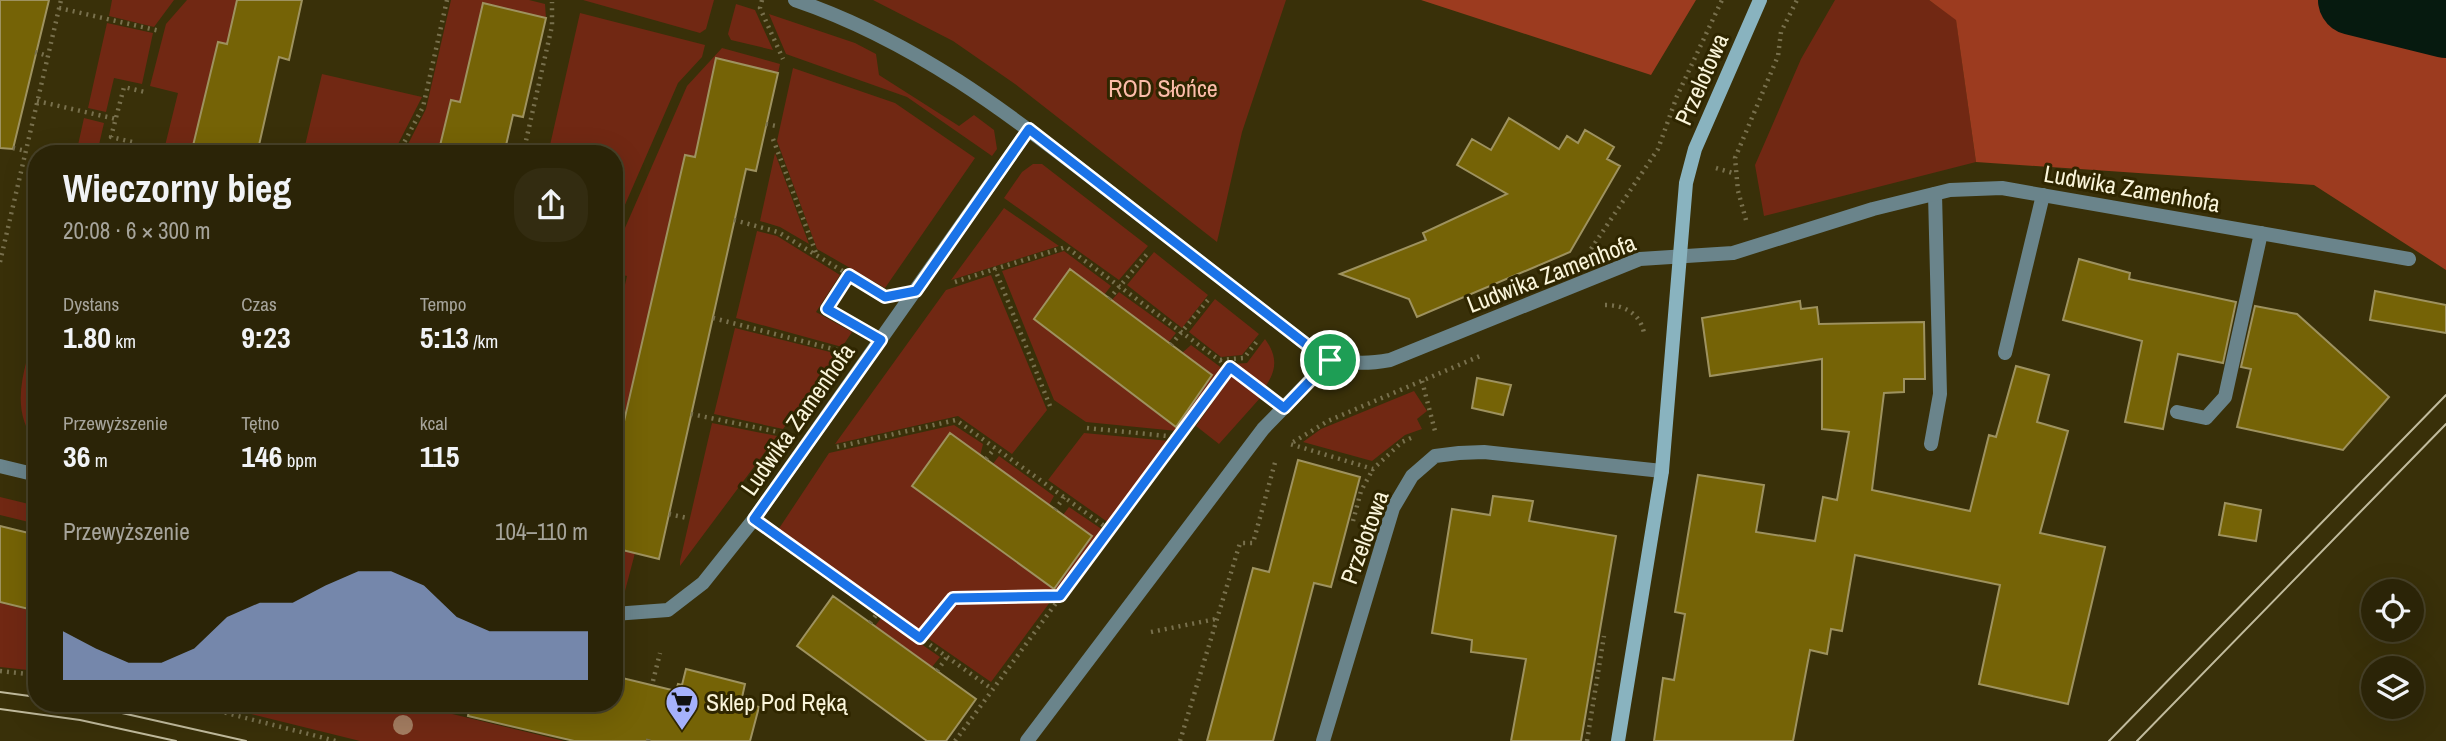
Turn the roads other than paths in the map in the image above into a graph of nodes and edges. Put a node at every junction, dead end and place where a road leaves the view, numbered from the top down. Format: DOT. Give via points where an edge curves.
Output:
graph roads {
  1 [pos="795,0"];
  2 [pos="1760,0"];
  3 [pos="1029,129"];
  4 [pos="1935,194"];
  5 [pos="2043,195"];
  6 [pos="2261,233"];
  7 [pos="1680,256"];
  8 [pos="2409,259"];
  9 [pos="2005,353"];
  10 [pos="1330,360"];
  11 [pos="2176,412"];
  12 [pos="1931,444"];
  13 [pos="0,466"];
  14 [pos="1662,471"];
  15 [pos="28,473"];
  16 [pos="623,613"];
  17 [pos="1027,741"];
  18 [pos="1323,741"];
  19 [pos="1618,741"];
  1 -- 3 [label="street" via="904,46"];
  2 -- 7 [label="street, Przelotowa" via="1691,161"];
  3 -- 10 [label="street"];
  3 -- 16 [label="street, Ludwika Zamenhofa" via="754,519 703,583 668,610"];
  4 -- 5 [label="street, Ludwika Zamenhofa" via="2002,188"];
  4 -- 7 [label="street, Ludwika Zamenhofa" via="1734,253"];
  4 -- 12 [label="street" via="1940,394"];
  5 -- 6 [label="street, Ludwika Zamenhofa"];
  5 -- 9 [label="street"];
  6 -- 8 [label="street, Ludwika Zamenhofa"];
  6 -- 11 [label="street" via="2225,397 2206,418"];
  7 -- 10 [label="street, Ludwika Zamenhofa" via="1640,259 1390,360"];
  7 -- 14 [label="street, Przelotowa"];
  10 -- 17 [label="street" via="1245,453"];
  13 -- 15 [label="street"];
  14 -- 18 [label="street, Przelotowa" via="1484,452 1436,456 1412,476 1393,508"];
  14 -- 19 [label="street, Przelotowa"];
}
